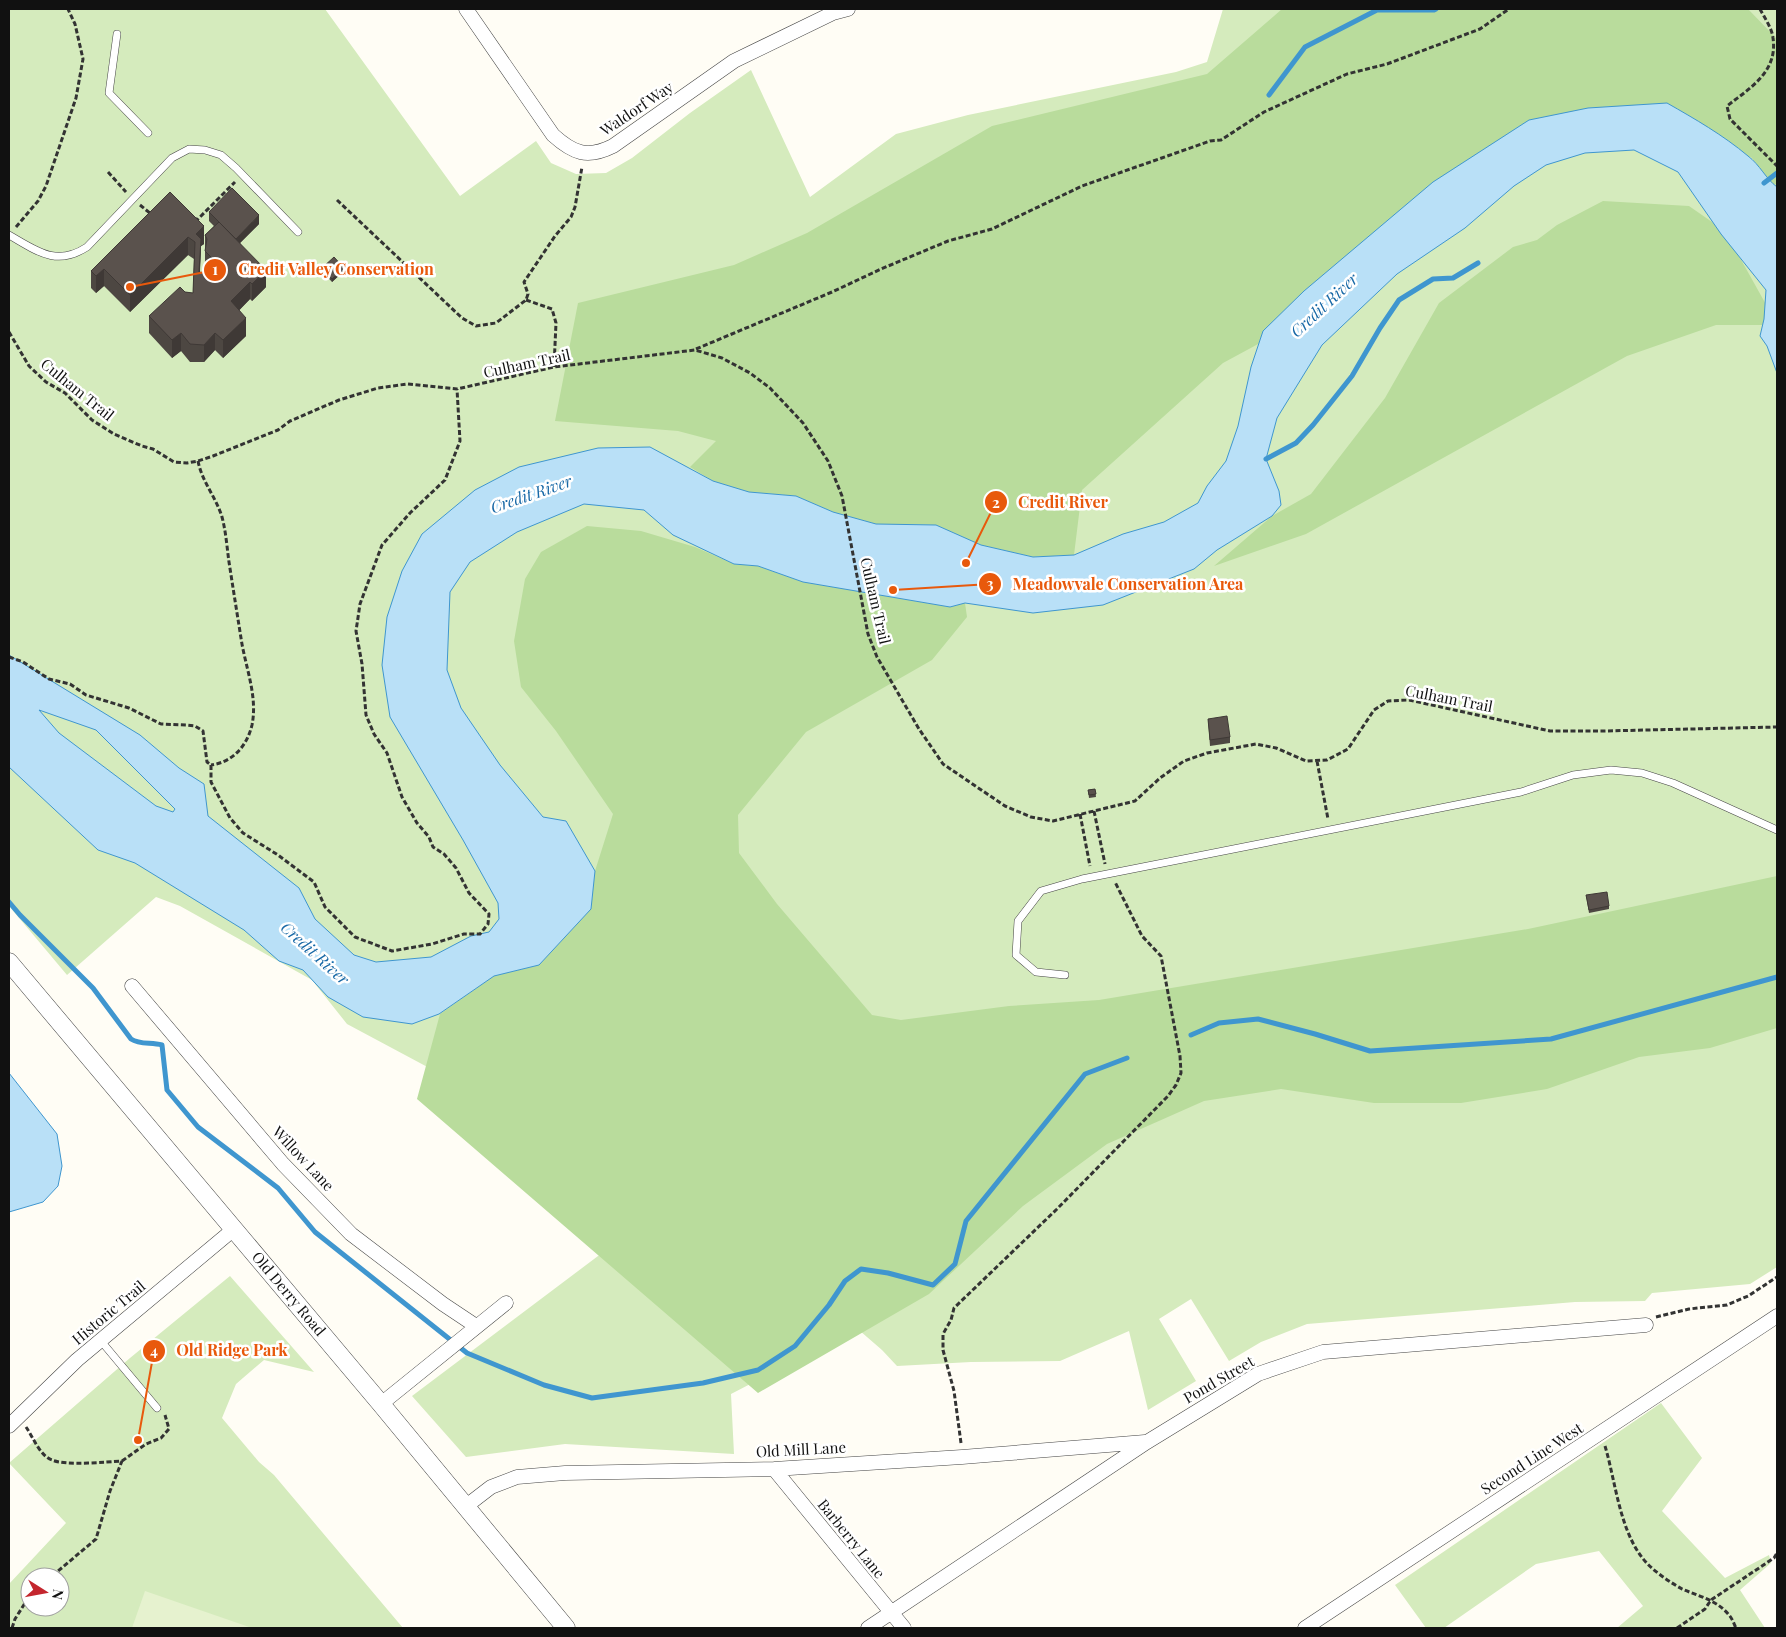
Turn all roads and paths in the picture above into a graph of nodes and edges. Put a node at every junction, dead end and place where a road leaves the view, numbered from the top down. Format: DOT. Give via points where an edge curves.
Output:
graph roads {
  1 [pos="68,9"];
  2 [pos="466,9"];
  3 [pos="848,9"];
  4 [pos="1509,9"];
  5 [pos="1760,9"];
  6 [pos="117,34"];
  7 [pos="148,133"];
  8 [pos="584,154"];
  9 [pos="1777,166"];
  10 [pos="242,174"];
  11 [pos="337,200"];
  12 [pos="152,214"];
  13 [pos="191,214"];
  14 [pos="155,217"];
  15 [pos="16,226"];
  16 [pos="298,232"];
  17 [pos="9,235"];
  18 [pos="526,300"];
  19 [pos="9,332"];
  20 [pos="695,350"];
  21 [pos="554,367"];
  22 [pos="458,389"];
  23 [pos="198,461"];
  24 [pos="9,657"];
  25 [pos="1777,727"];
  26 [pos="1317,761"];
  27 [pos="211,765"];
  28 [pos="1094,811"];
  29 [pos="1080,814"];
  30 [pos="1330,830"];
  31 [pos="1777,830"];
  32 [pos="1108,874"];
  33 [pos="1092,877"];
  34 [pos="9,962"];
  35 [pos="1065,975"];
  36 [pos="132,986"];
  37 [pos="234,1229"];
  38 [pos="1777,1277"];
  39 [pos="506,1303"];
  40 [pos="1777,1316"];
  41 [pos="1646,1325"];
  42 [pos="471,1330"];
  43 [pos="101,1340"];
  44 [pos="381,1404"];
  45 [pos="158,1408"];
  46 [pos="19,1416"];
  47 [pos="9,1426"];
  48 [pos="1601,1432"];
  49 [pos="1147,1442"];
  50 [pos="962,1457"];
  51 [pos="122,1461"];
  52 [pos="774,1469"];
  53 [pos="465,1507"];
  54 [pos="1777,1553"];
  55 [pos="63,1567"];
  56 [pos="1711,1600"];
  57 [pos="20,1611"];
  58 [pos="891,1612"];
  59 [pos="12,1628"];
  60 [pos="566,1628"];
  61 [pos="868,1628"];
  62 [pos="904,1628"];
  63 [pos="1305,1628"];
  64 [pos="1677,1628"];
  65 [pos="1736,1628"];
  1 -- 15 [label="path" via="83,59 76,98 46,186"];
  2 -- 8 [label="street" via="553,135 567,147"];
  3 -- 8 [label="street, Waldorf Way" via="734,61 613,146"];
  4 -- 20 [label="path" via="1480,28 1387,64 1346,74 1264,112 1221,140 1210,141 1082,186 992,229 948,241"];
  5 -- 9 [label="path" via="1773,36 1773,56 1761,79 1726,106 1730,119"];
  6 -- 7 [label="lane" via="110,93"];
  8 -- 18 [label="path" via="575,207 524,282 528,294"];
  10 -- 13 [label="path" via="197,220"];
  10 -- 16 [label="lane"];
  10 -- 17 [label="lane" via="221,155 189,149 172,158 86,247 75,254 49,256"];
  11 -- 18 [label="path" via="462,318 476,326 496,323"];
  12 -- 14 [label="path"];
  18 -- 21 [label="path" via="552,309 556,323"];
  19 -- 23 [label="path, Culham Trail" via="30,366 92,420 114,434 153,448 174,462"];
  20 -- 21 [label="path, Culham Trail"];
  20 -- 29 [label="path, Culham Trail" via="722,358 770,388 803,423 828,461 842,496 868,634 877,657 943,764 1004,806 1031,817 1053,821"];
  21 -- 22 [label="path, Culham Trail"];
  22 -- 23 [label="path, Culham Trail" via="407,384 378,388 339,400 278,430"];
  22 -- 27 [label="path" via="460,440 445,480 410,513 382,546 360,604 356,630 366,715 387,753 402,797 433,847 456,868 469,893 489,914 488,924 480,934 464,934 392,951 355,937 325,907 314,882 243,833 230,818 211,782"];
  23 -- 27 [label="path" via="201,475 222,516 253,704 252,725 244,743 234,756"];
  24 -- 27 [label="path" via="49,679 70,684 86,695 129,708 161,724 195,726 203,731 207,762"];
  25 -- 26 [label="path, Culham Trail" via="1550,731 1409,700 1388,701 1374,710 1348,749 1327,760"];
  26 -- 28 [label="path, Culham Trail" via="1306,761 1276,748 1256,744 1206,753 1176,766 1135,801"];
  26 -- 30 [label="path"];
  28 -- 29 [label="path, Culham Trail"];
  28 -- 32 [label="path"];
  29 -- 33 [label="path"];
  30 -- 31 [label="lane" via="1521,792 1574,775 1611,770 1642,773 1673,783"];
  30 -- 32 [label="lane"];
  32 -- 33 [label="lane"];
  32 -- 50 [label="path" via="1119,888 1142,936 1162,956 1181,1073 1168,1096 954,1308 943,1334 943,1350 958,1414"];
  33 -- 35 [label="lane" via="1041,891 1018,921 1016,955 1036,972"];
  34 -- 37 [label="street, Old Derry Road"];
  36 -- 42 [label="street, Willow Lane" via="283,1164 351,1234"];
  37 -- 43 [label="street, Historic Trail"];
  37 -- 44 [label="street, Old Derry Road"];
  38 -- 41 [label="path" via="1727,1305 1689,1309 1652,1318"];
  39 -- 42 [label="street"];
  40 -- 48 [label="street, Second Line West"];
  41 -- 49 [label="street, Pond Street" via="1323,1352 1258,1374"];
  42 -- 44 [label="street"];
  43 -- 45 [label="lane"];
  43 -- 46 [label="street, Historic Trail"];
  44 -- 53 [label="street, Old Derry Road"];
  45 -- 51 [label="path" via="165,1415 169,1428 162,1438 146,1444"];
  46 -- 47 [label="street, Historic Trail"];
  46 -- 51 [label="path" via="42,1451 52,1460 76,1463"];
  48 -- 56 [label="path" via="1632,1544 1653,1569 1680,1588"];
  48 -- 63 [label="street, Second Line West"];
  49 -- 50 [label="street, Old Mill Lane"];
  49 -- 58 [label="street, Pond Street"];
  50 -- 52 [label="street, Old Mill Lane"];
  51 -- 55 [label="path" via="96,1540"];
  52 -- 53 [label="street, Old Mill Lane" via="565,1473 517,1477 491,1487"];
  52 -- 58 [label="street, Barberry Lane"];
  53 -- 60 [label="street, Old Derry Road"];
  54 -- 56 [label="path"];
  56 -- 64 [label="path" via="1705,1609"];
  56 -- 65 [label="path" via="1729,1614"];
  57 -- 59 [label="path"];
  58 -- 61 [label="street, Pond Street"];
  58 -- 62 [label="street, Barberry Lane"];
}
